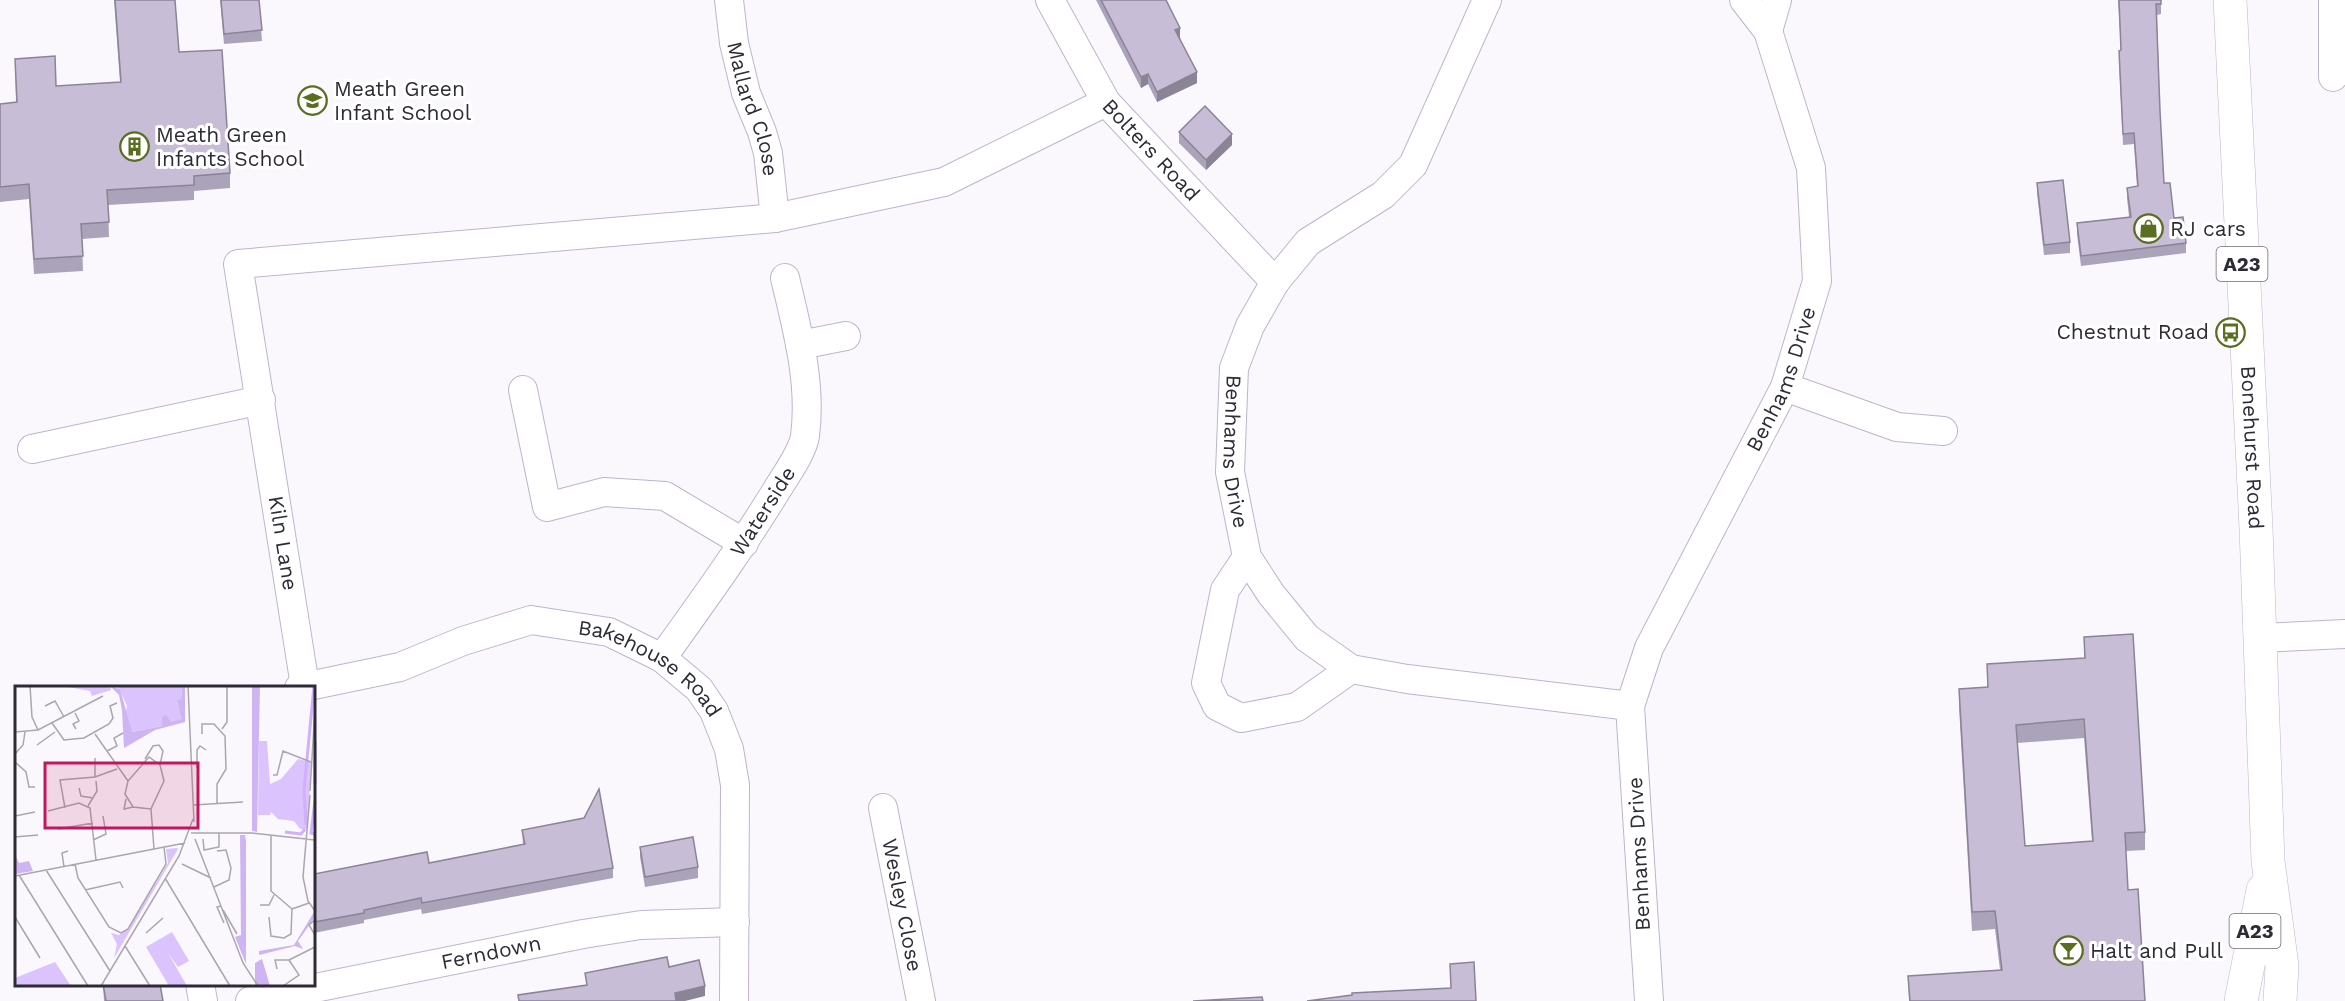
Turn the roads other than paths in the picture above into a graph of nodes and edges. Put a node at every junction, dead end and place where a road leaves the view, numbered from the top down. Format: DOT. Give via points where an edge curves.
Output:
graph roads {
  1 [pos="729,0"];
  2 [pos="1050,0"];
  3 [pos="1487,0"];
  4 [pos="1744,0"];
  5 [pos="1777,0"];
  6 [pos="2230,0"];
  7 [pos="2333,0"];
  8 [pos="1768,31"];
  9 [pos="2333,77"];
  10 [pos="1106,102"];
  11 [pos="775,218"];
  12 [pos="785,278"];
  13 [pos="1275,282"];
  14 [pos="846,336"];
  15 [pos="800,345"];
  16 [pos="1785,387"];
  17 [pos="522,390"];
  18 [pos="261,400"];
  19 [pos="1943,431"];
  20 [pos="32,449"];
  21 [pos="744,543"];
  22 [pos="1246,557"];
  23 [pos="2345,634"];
  24 [pos="2261,638"];
  25 [pos="662,658"];
  26 [pos="1351,669"];
  27 [pos="302,686"];
  28 [pos="307,686"];
  29 [pos="1630,706"];
  30 [pos="883,808"];
  31 [pos="2268,861"];
  32 [pos="735,922"];
  33 [pos="200,986"];
  34 [pos="203,1001"];
  35 [pos="250,1001"];
  36 [pos="734,1001"];
  37 [pos="921,1001"];
  38 [pos="1649,1001"];
  39 [pos="2241,1001"];
  40 [pos="2280,1001"];
  1 -- 11 [label="street, Mallard Close" via="746,93 768,153"];
  2 -- 10 [label="street, Bolters Road"];
  3 -- 13 [label="street, Benhams Drive" via="1413,165 1383,195 1308,242"];
  4 -- 8 [label="street, Benhams Drive"];
  5 -- 8 [label="street"];
  6 -- 24 [label="main road, Bonehurst Road / A23"];
  7 -- 9 [label="street"];
  8 -- 16 [label="street, Benhams Drive" via="1811,168 1817,281"];
  10 -- 11 [label="street" via="944,182"];
  10 -- 13 [label="street, Bolters Road"];
  11 -- 18 [label="street, Kiln Lane" via="238,264"];
  12 -- 15 [label="street, Waterside"];
  13 -- 22 [label="street, Benhams Drive" via="1250,326 1234,368 1230,472"];
  14 -- 15 [label="street"];
  15 -- 21 [label="street, Waterside" via="807,406 805,439"];
  16 -- 19 [label="street" via="1897,427"];
  16 -- 29 [label="street, Benhams Drive" via="1649,648"];
  17 -- 21 [label="street" via="547,507 604,492 665,496"];
  18 -- 20 [label="street"];
  18 -- 27 [label="street, Kiln Lane"];
  21 -- 25 [label="street, Waterside"];
  22 -- 26 [label="street, Benhams Drive" via="1307,638"];
  22 -- 26 [label="street" via="1225,590 1206,683 1217,706 1241,718 1297,707"];
  23 -- 24 [label="street"];
  24 -- 31 [label="main road, Bonehurst Road / A23"];
  25 -- 28 [label="street, Bakehouse Road" via="609,632 531,620 400,666"];
  25 -- 32 [label="street, Bakehouse Road" via="699,689 714,711 729,749 735,785"];
  26 -- 29 [label="street, Benhams Drive"];
  29 -- 38 [label="street, Benhams Drive"];
  30 -- 37 [label="street, Wesley Close"];
  31 -- 39 [label="main road, Bonehurst Road / A23"];
  31 -- 40 [label="main road, Bonehurst Road / A23" via="2282,966"];
  32 -- 35 [label="street, Ferndown" via="641,925 583,934"];
  32 -- 36 [label="street, Bakehouse Road"];
  33 -- 34 [label="street"];
}
